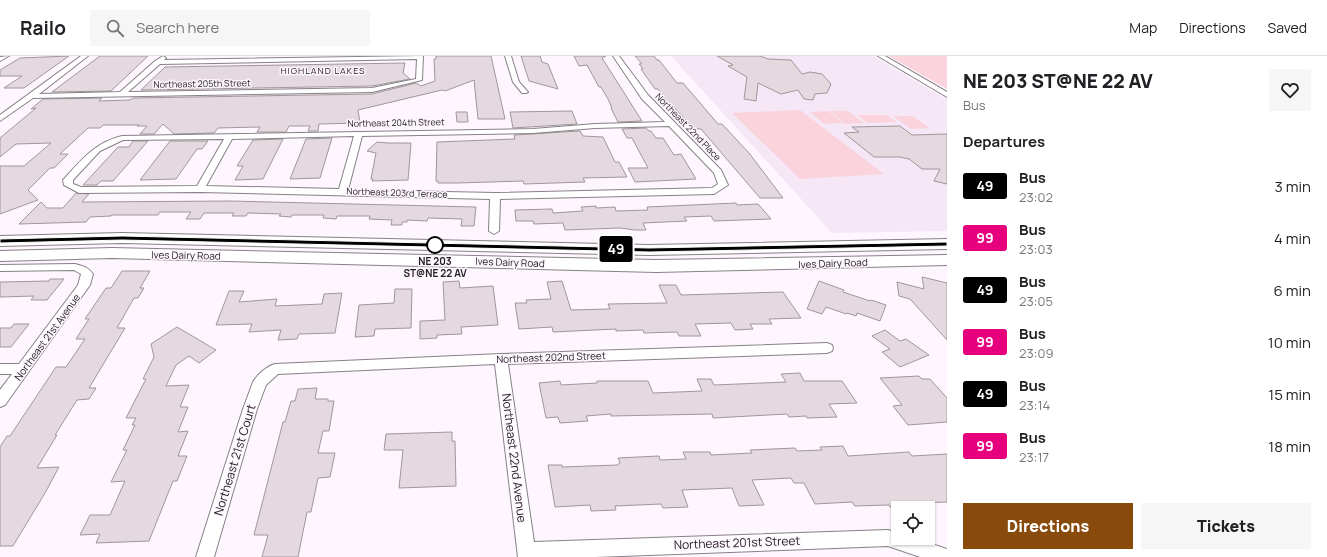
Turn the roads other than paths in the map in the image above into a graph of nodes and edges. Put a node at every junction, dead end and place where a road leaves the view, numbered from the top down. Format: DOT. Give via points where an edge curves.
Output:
graph roads {
  1 [pos="6,56"];
  2 [pos="85,56"];
  3 [pos="166,56"];
  4 [pos="508,56"];
  5 [pos="616,56"];
  6 [pos="881,56"];
  7 [pos="420,57"];
  8 [pos="0,59"];
  9 [pos="157,62"];
  10 [pos="524,92"];
  11 [pos="122,94"];
  12 [pos="947,95"];
  13 [pos="32,96"];
  14 [pos="0,119"];
  15 [pos="670,124"];
  16 [pos="359,133"];
  17 [pos="230,136"];
  18 [pos="200,189"];
  19 [pos="79,190"];
  20 [pos="714,191"];
  21 [pos="343,192"];
  22 [pos="495,196"];
  23 [pos="494,231"];
  24 [pos="0,241"];
  25 [pos="947,244"];
  26 [pos="0,256"];
  27 [pos="947,260"];
  28 [pos="0,268"];
  29 [pos="827,348"];
  30 [pos="501,359"];
  31 [pos="0,369"];
  32 [pos="24,369"];
  33 [pos="275,369"];
  34 [pos="0,401"];
  35 [pos="526,554"];
  36 [pos="205,557"];
  37 [pos="946,557"];
  1 -- 8 [label="street"];
  2 -- 13 [label="street"];
  3 -- 9 [label="street"];
  4 -- 10 [label="street" via="516,82"];
  5 -- 15 [label="street, Northeast 22nd Place" via="645,97"];
  6 -- 12 [label="street"];
  7 -- 9 [label="street"];
  7 -- 11 [label="street, Northeast 205th Street" via="419,80 372,90"];
  9 -- 11 [label="street"];
  11 -- 13 [label="street, Northeast 205th Street"];
  13 -- 14 [label="street"];
  15 -- 16 [label="street, Northeast 204th Street" via="533,131"];
  15 -- 20 [label="street, Northeast 22nd Place" via="718,172 723,185"];
  16 -- 17 [label="street, Northeast 204th Street"];
  16 -- 21 [label="street"];
  17 -- 18 [label="street"];
  17 -- 19 [label="street, Northeast 204th Street" via="122,138 107,142 94,150 68,180 69,185"];
  18 -- 19 [label="street, Northeast 203rd Terrace"];
  18 -- 21 [label="street, Northeast 203rd Terrace"];
  20 -- 22 [label="street, Northeast 203rd Terrace"];
  21 -- 22 [label="street, Northeast 203rd Terrace"];
  22 -- 23 [label="street"];
  24 -- 25 [label="main road, Ives Dairy Road" via="130,238 649,250"];
  26 -- 27 [label="main road, Ives Dairy Road" via="112,253 656,266"];
  28 -- 32 [label="street, Northeast 21st Avenue" via="75,267 87,274 84,285"];
  29 -- 30 [label="street, Northeast 202nd Street"];
  30 -- 33 [label="street, Northeast 202nd Street"];
  30 -- 35 [label="street, Northeast 22nd Avenue"];
  31 -- 32 [label="street"];
  32 -- 34 [label="street, Northeast 21st Avenue"];
  33 -- 36 [label="street, Northeast 21st Court" via="260,382"];
  35 -- 37 [label="street, Northeast 201st Street" via="888,538"];
}
